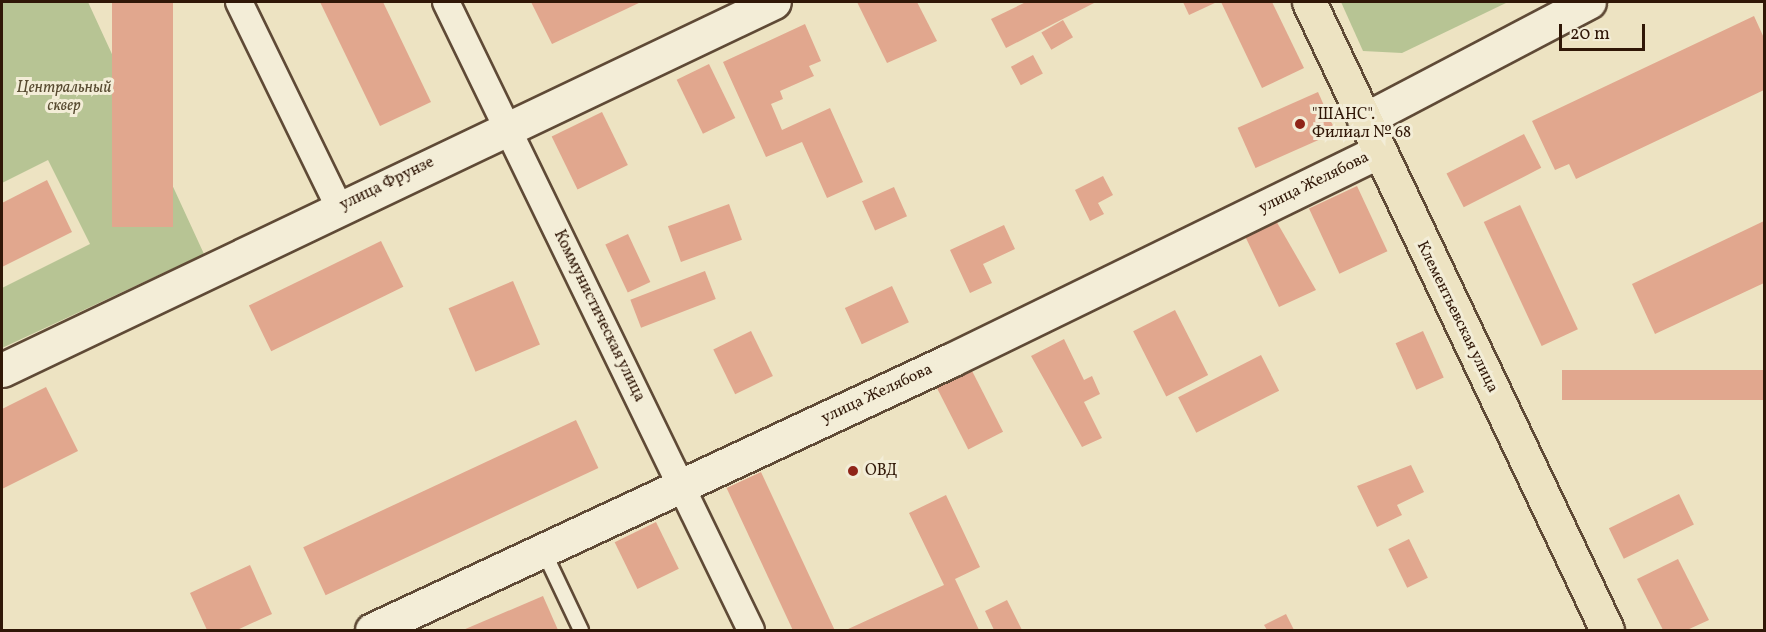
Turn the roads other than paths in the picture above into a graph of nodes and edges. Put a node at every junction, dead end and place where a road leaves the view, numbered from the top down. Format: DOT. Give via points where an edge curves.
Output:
graph roads {
  1 [pos="239,2"];
  2 [pos="446,2"];
  3 [pos="774,2"];
  4 [pos="1310,2"];
  5 [pos="1589,2"];
  6 [pos="1364,120"];
  7 [pos="506,127"];
  8 [pos="1378,152"];
  9 [pos="339,207"];
  10 [pos="2,370"];
  11 [pos="681,485"];
  12 [pos="543,550"];
  13 [pos="374,630"];
  14 [pos="581,630"];
  15 [pos="751,630"];
  16 [pos="1606,630"];
  1 -- 9 [label="street"];
  2 -- 7 [label="street, Коммунистическая улица"];
  3 -- 7 [label="street, улица Фрунзе"];
  4 -- 6 [label="main road, Клементьевская улица"];
  5 -- 6 [label="street"];
  6 -- 8 [label="main road, Клементьевская улица"];
  7 -- 9 [label="street, улица Фрунзе"];
  7 -- 11 [label="street, Коммунистическая улица"];
  8 -- 11 [label="street, улица Желябова"];
  8 -- 16 [label="main road, Клементьевская улица"];
  9 -- 10 [label="street, улица Фрунзе"];
  11 -- 12 [label="street, улица Желябова"];
  11 -- 15 [label="street, Коммунистическая улица"];
  12 -- 13 [label="street, улица Желябова"];
  12 -- 14 [label="lane"];
}
